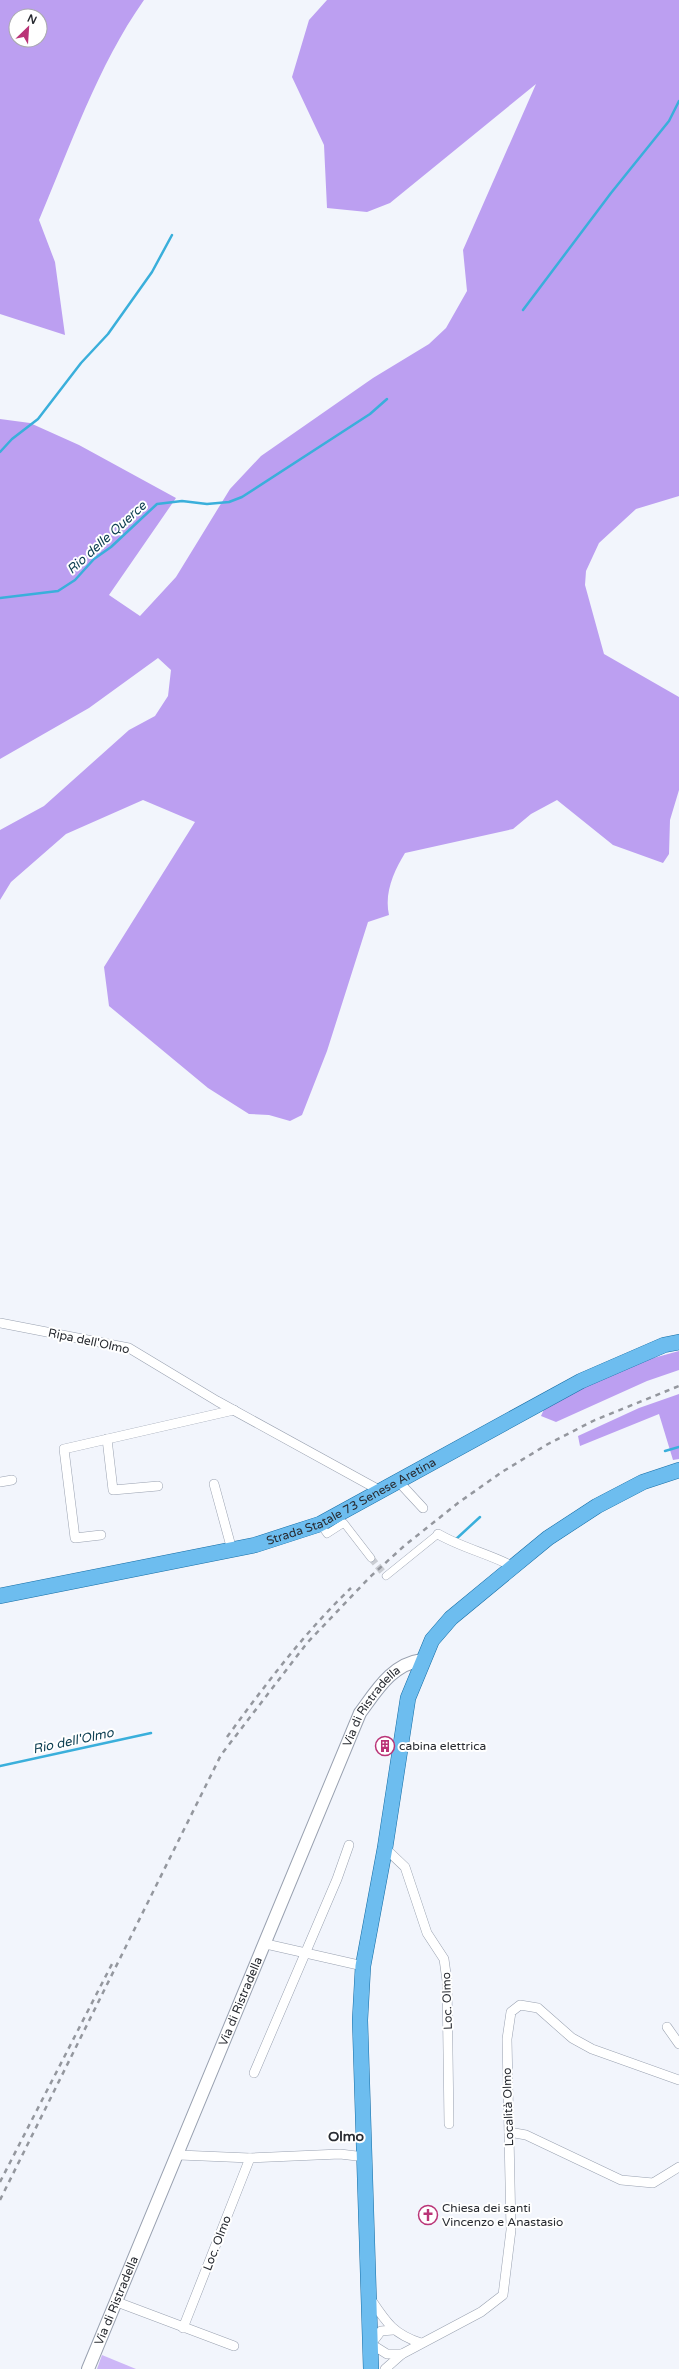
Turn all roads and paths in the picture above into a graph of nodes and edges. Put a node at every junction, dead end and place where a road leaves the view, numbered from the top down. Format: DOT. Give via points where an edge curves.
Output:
graph roads {
  1 [pos="0,1323"];
  2 [pos="679,1342"];
  3 [pos="234,1410"];
  4 [pos="108,1439"];
  5 [pos="679,1470"];
  6 [pos="12,1480"];
  7 [pos="398,1481"];
  8 [pos="0,1482"];
  9 [pos="214,1484"];
  10 [pos="158,1486"];
  11 [pos="379,1490"];
  12 [pos="423,1508"];
  13 [pos="320,1524"];
  14 [pos="438,1534"];
  15 [pos="101,1535"];
  16 [pos="232,1550"];
  17 [pos="371,1558"];
  18 [pos="514,1567"];
  19 [pos="386,1576"];
  20 [pos="0,1596"];
  21 [pos="422,1660"];
  22 [pos="349,1845"];
  23 [pos="385,1848"];
  24 [pos="266,1944"];
  25 [pos="304,1952"];
  26 [pos="363,1966"];
  27 [pos="667,2027"];
  28 [pos="679,2044"];
  29 [pos="254,2073"];
  30 [pos="679,2080"];
  31 [pos="449,2124"];
  32 [pos="509,2132"];
  33 [pos="179,2155"];
  34 [pos="365,2157"];
  35 [pos="250,2158"];
  36 [pos="679,2167"];
  37 [pos="369,2297"];
  38 [pos="117,2302"];
  39 [pos="184,2328"];
  40 [pos="393,2330"];
  41 [pos="421,2343"];
  42 [pos="371,2344"];
  43 [pos="234,2346"];
  44 [pos="402,2354"];
  45 [pos="88,2369"];
  46 [pos="371,2369"];
  47 [pos="385,2369"];
  1 -- 3 [label="street, Ripa dell'Olmo" via="129,1348"];
  2 -- 7 [label="main road, Strada Statale 73 Senese Aretina" via="664,1345 581,1381"];
  3 -- 4 [label="street"];
  3 -- 11 [label="street, Ripa dell'Olmo"];
  4 -- 10 [label="street" via="113,1490"];
  4 -- 15 [label="street" via="64,1449 75,1538"];
  5 -- 18 [label="main road" via="643,1482 597,1506 548,1538"];
  6 -- 8 [label="street"];
  7 -- 11 [label="main road, Strada Statale 73 Senese Aretina"];
  7 -- 12 [label="street"];
  9 -- 16 [label="street"];
  11 -- 13 [label="main road, Strada Statale 73 Senese Aretina"];
  13 -- 16 [label="main road, Strada Statale 73 Senese Aretina" via="269,1542"];
  13 -- 17 [label="street" via="327,1534 344,1523"];
  14 -- 18 [label="street"];
  14 -- 19 [label="street"];
  16 -- 20 [label="main road, Strada Statale 73 Senese Aretina"];
  18 -- 21 [label="main road" via="451,1618 432,1640"];
  21 -- 23 [label="main road" via="408,1698"];
  21 -- 24 [label="street, Via di Ristradella" via="410,1661 385,1679 360,1713"];
  22 -- 25 [label="street" via="337,1879"];
  23 -- 26 [label="main road"];
  23 -- 31 [label="street, Loc. Olmo" via="405,1867 427,1933 444,1959 447,1981"];
  24 -- 25 [label="street"];
  24 -- 33 [label="street, Via di Ristradella"];
  25 -- 26 [label="street"];
  25 -- 29 [label="street"];
  26 -- 34 [label="main road" via="360,2020"];
  27 -- 28 [label="street"];
  30 -- 32 [label="street, Località Olmo" via="592,2048 572,2038 538,2008 520,2005 511,2012 507,2031"];
  32 -- 36 [label="street" via="526,2135 621,2180 653,2184"];
  32 -- 41 [label="street, Località Olmo" via="511,2230 503,2295 481,2312"];
  33 -- 35 [label="street"];
  33 -- 38 [label="street, Via di Ristradella"];
  34 -- 35 [label="street" via="340,2154"];
  34 -- 37 [label="main road"];
  35 -- 39 [label="street, Loc. Olmo"];
  37 -- 40 [label="street"];
  37 -- 42 [label="main road"];
  38 -- 39 [label="street"];
  38 -- 45 [label="street, Via di Ristradella"];
  39 -- 43 [label="street"];
  40 -- 41 [label="street" via="404,2338"];
  40 -- 42 [label="street" via="380,2331"];
  41 -- 44 [label="street, Località Olmo"];
  42 -- 44 [label="street" via="387,2354"];
  42 -- 46 [label="main road"];
  44 -- 47 [label="street, Località Olmo"];
}
